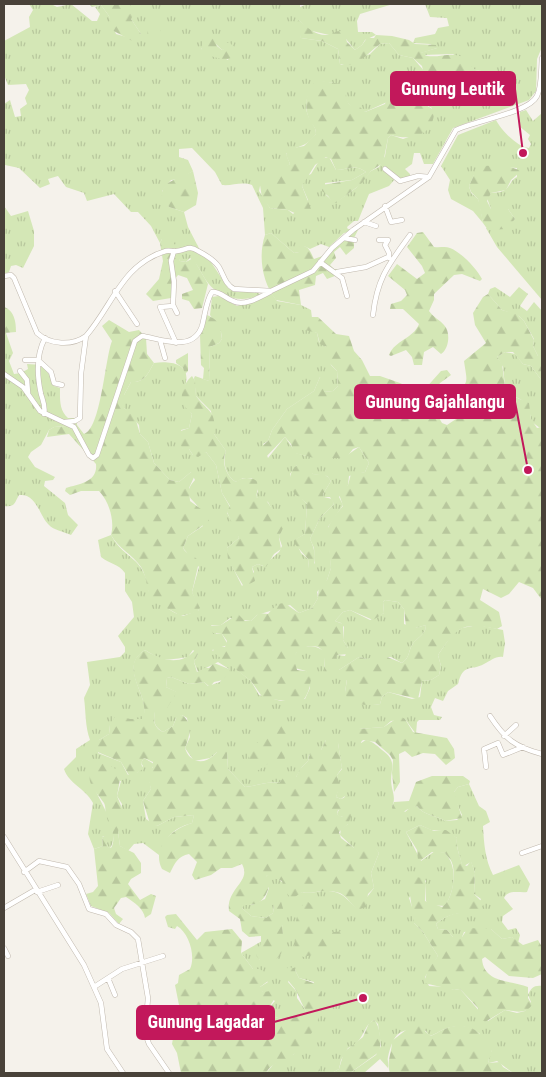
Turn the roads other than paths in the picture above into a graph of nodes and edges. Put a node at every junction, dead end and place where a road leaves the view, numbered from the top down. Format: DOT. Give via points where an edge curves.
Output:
graph roads {
  1 [pos="542,58"];
  2 [pos="385,168"];
  3 [pos="429,177"];
  4 [pos="385,206"];
  5 [pos="402,220"];
  6 [pos="364,222"];
  7 [pos="376,226"];
  8 [pos="410,235"];
  9 [pos="344,238"];
  10 [pos="355,240"];
  11 [pos="379,240"];
  12 [pos="174,251"];
  13 [pos="390,258"];
  14 [pos="320,262"];
  15 [pos="337,272"];
  16 [pos="4,276"];
  17 [pos="115,291"];
  18 [pos="271,291"];
  19 [pos="347,296"];
  20 [pos="173,306"];
  21 [pos="177,313"];
  22 [pos="373,315"];
  23 [pos="137,324"];
  24 [pos="86,336"];
  25 [pos="45,338"];
  26 [pos="160,340"];
  27 [pos="176,343"];
  28 [pos="165,358"];
  29 [pos="25,360"];
  30 [pos="38,360"];
  31 [pos="20,371"];
  32 [pos="4,374"];
  33 [pos="62,385"];
  34 [pos="28,393"];
  35 [pos="44,414"];
  36 [pos="62,422"];
  37 [pos="490,716"];
  38 [pos="516,725"];
  39 [pos="504,736"];
  40 [pos="522,747"];
  41 [pos="542,754"];
  42 [pos="486,767"];
  43 [pos="4,837"];
  44 [pos="542,846"];
  45 [pos="522,853"];
  46 [pos="24,872"];
  47 [pos="58,885"];
  48 [pos="36,891"];
  49 [pos="4,908"];
  50 [pos="4,948"];
  51 [pos="8,956"];
  52 [pos="163,956"];
  53 [pos="142,962"];
  54 [pos="108,978"];
  55 [pos="153,980"];
  56 [pos="146,981"];
  57 [pos="94,987"];
  58 [pos="115,995"];
  59 [pos="123,1073"];
  60 [pos="169,1073"];
  1 -- 3 [label="street" via="539,91 533,102 456,130"];
  2 -- 3 [label="street" via="400,181"];
  3 -- 4 [label="street"];
  4 -- 5 [label="street" via="391,222"];
  4 -- 6 [label="street"];
  6 -- 7 [label="street"];
  6 -- 9 [label="street"];
  8 -- 13 [label="street"];
  9 -- 10 [label="street"];
  9 -- 14 [label="street"];
  11 -- 13 [label="street" via="388,240"];
  12 -- 17 [label="street" via="166,251 142,262"];
  12 -- 18 [label="street" via="191,247 211,258 219,266 227,284 234,289"];
  12 -- 20 [label="street" via="171,261"];
  13 -- 15 [label="street" via="366,267"];
  13 -- 22 [label="street" via="377,288"];
  14 -- 15 [label="street"];
  14 -- 18 [label="street" via="307,274"];
  15 -- 19 [label="street"];
  16 -- 25 [label="street" via="13,277 36,332"];
  17 -- 23 [label="street"];
  17 -- 24 [label="street"];
  18 -- 27 [label="street" via="242,303 212,292 199,331"];
  20 -- 21 [label="street"];
  20 -- 27 [label="street" via="160,307"];
  24 -- 25 [label="street" via="66,343"];
  24 -- 36 [label="street" via="80,418 75,422"];
  25 -- 30 [label="street"];
  26 -- 27 [label="street"];
  26 -- 28 [label="street"];
  26 -- 36 [label="street" via="142,336 133,344 96,457 89,455 74,427"];
  29 -- 30 [label="street"];
  30 -- 33 [label="street" via="51,372 55,384"];
  30 -- 35 [label="street"];
  31 -- 34 [label="street" via="27,380"];
  32 -- 34 [label="street"];
  34 -- 35 [label="street"];
  35 -- 36 [label="street"];
  37 -- 39 [label="street"];
  38 -- 39 [label="street"];
  39 -- 40 [label="street"];
  40 -- 41 [label="street"];
  40 -- 42 [label="street" via="502,755 498,743 493,744 484,749"];
  43 -- 46 [label="street"];
  44 -- 45 [label="street"];
  46 -- 48 [label="street"];
  46 -- 53 [label="street" via="39,861 68,868 89,909 106,914 116,925 138,939"];
  47 -- 48 [label="street"];
  48 -- 49 [label="street"];
  48 -- 57 [label="street"];
  50 -- 51 [label="street"];
  52 -- 53 [label="street"];
  53 -- 54 [label="street"];
  53 -- 56 [label="street"];
  54 -- 57 [label="street"];
  54 -- 58 [label="street"];
  55 -- 56 [label="street"];
  56 -- 60 [label="street" via="145,1033"];
  57 -- 59 [label="street" via="104,1014 107,1049"];
}
